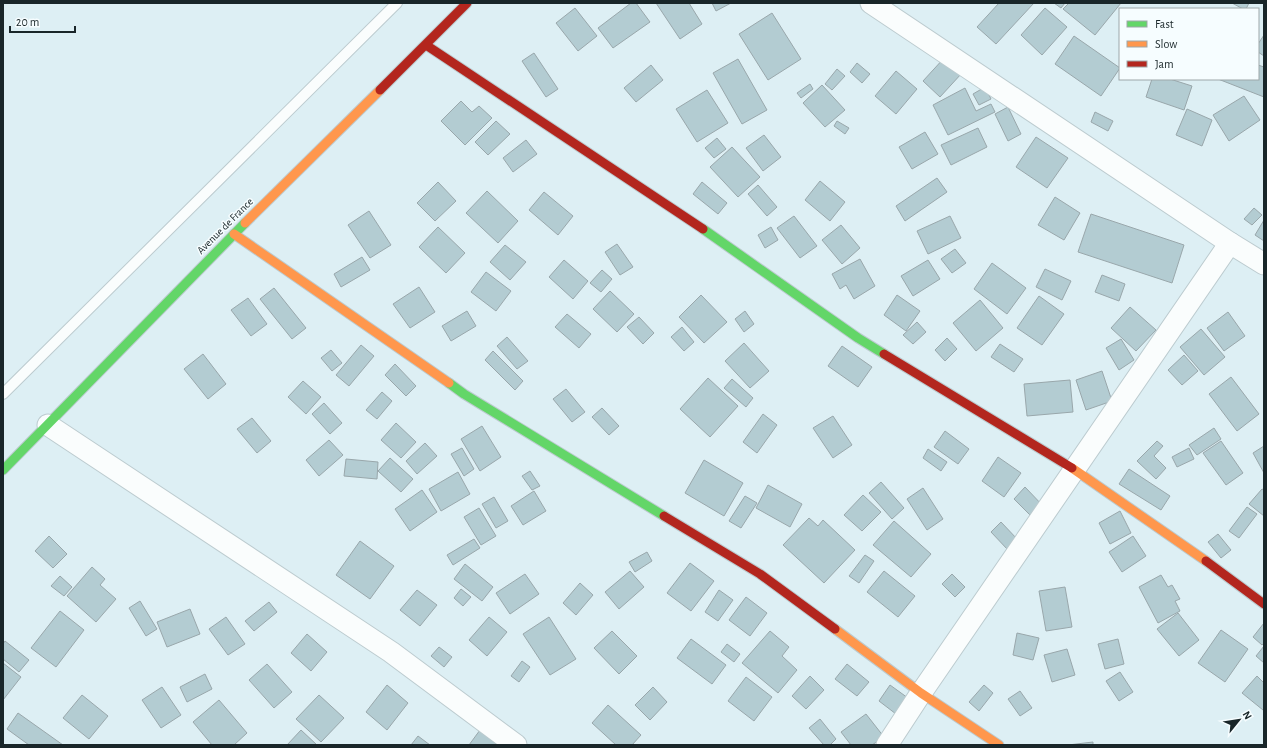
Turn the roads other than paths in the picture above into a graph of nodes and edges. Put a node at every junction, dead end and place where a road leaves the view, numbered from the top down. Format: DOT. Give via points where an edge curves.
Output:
graph roads {
  1 [pos="398,3"];
  2 [pos="467,3"];
  3 [pos="871,3"];
  4 [pos="426,45"];
  5 [pos="234,234"];
  6 [pos="1230,243"];
  7 [pos="1264,264"];
  8 [pos="3,394"];
  9 [pos="48,425"];
  10 [pos="3,470"];
  11 [pos="1075,470"];
  12 [pos="1264,604"];
  13 [pos="921,693"];
  14 [pos="516,745"];
  15 [pos="887,745"];
  16 [pos="999,745"];
  1 -- 8 [label="lane"];
  2 -- 4 [label="street, Avenue de France"];
  3 -- 6 [label="street"];
  4 -- 5 [label="street, Avenue de France"];
  4 -- 11 [label="street" via="725,243 858,338"];
  5 -- 9 [label="street, Avenue de France"];
  5 -- 13 [label="street" via="464,394 760,574"];
  6 -- 7 [label="street"];
  6 -- 11 [label="street"];
  9 -- 10 [label="street, Avenue de France"];
  9 -- 14 [label="street" via="391,652"];
  11 -- 12 [label="street"];
  11 -- 13 [label="street"];
  13 -- 15 [label="street"];
  13 -- 16 [label="street"];
}
